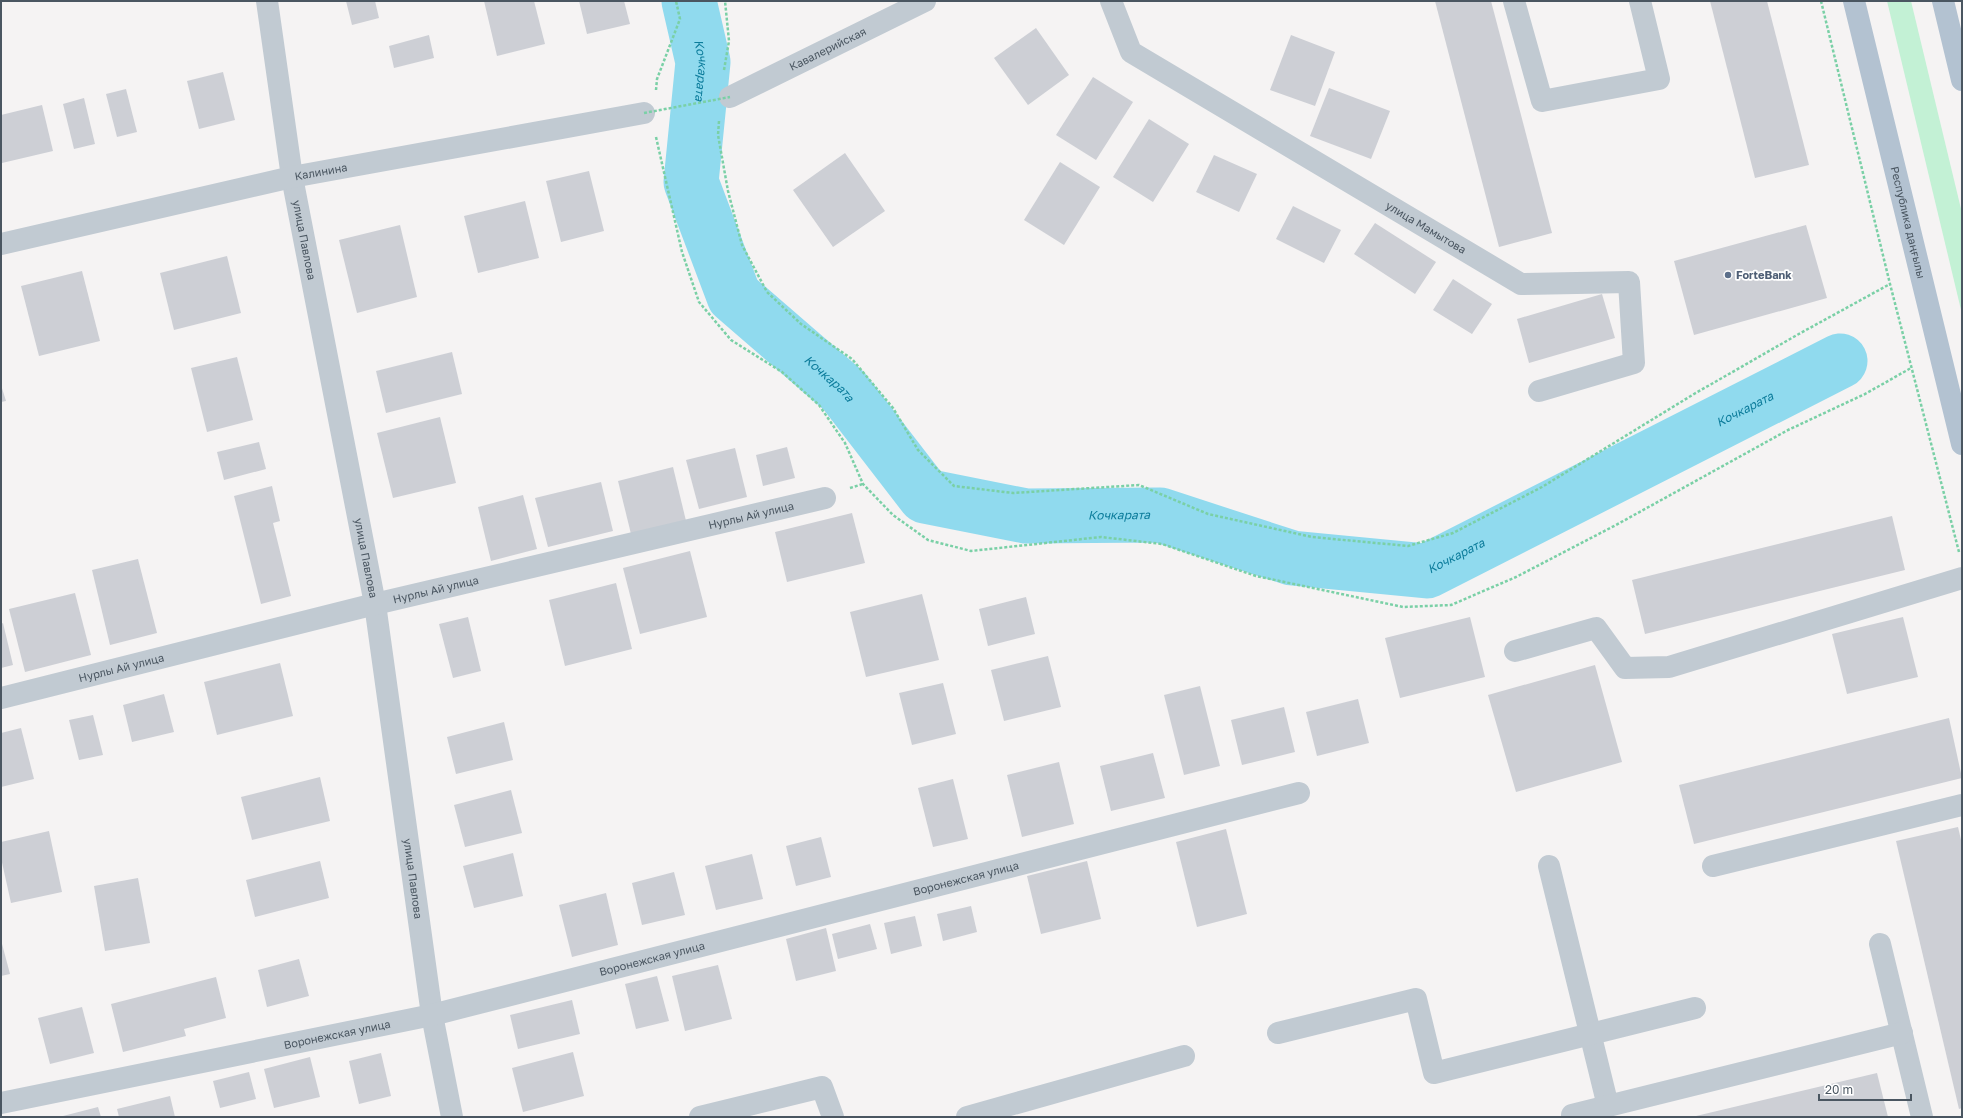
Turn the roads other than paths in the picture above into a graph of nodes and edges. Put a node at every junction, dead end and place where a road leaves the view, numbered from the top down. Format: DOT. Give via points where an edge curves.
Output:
graph roads {
  1 [pos="267,1"];
  2 [pos="925,1"];
  3 [pos="1111,1"];
  4 [pos="1514,1"];
  5 [pos="1640,1"];
  6 [pos="1854,1"];
  7 [pos="1943,1"];
  8 [pos="1962,80"];
  9 [pos="724,99"];
  10 [pos="652,113"];
  11 [pos="292,177"];
  12 [pos="1,244"];
  13 [pos="1539,391"];
  14 [pos="1962,444"];
  15 [pos="826,498"];
  16 [pos="1962,578"];
  17 [pos="376,604"];
  18 [pos="1515,651"];
  19 [pos="1,698"];
  20 [pos="1299,793"];
  21 [pos="1962,805"];
  22 [pos="1549,866"];
  23 [pos="1713,866"];
  24 [pos="1880,944"];
  25 [pos="1695,1008"];
  26 [pos="432,1015"];
  27 [pos="1278,1033"];
  28 [pos="1902,1033"];
  29 [pos="1591,1034"];
  30 [pos="1184,1056"];
  31 [pos="1,1102"];
  32 [pos="1608,1106"];
  33 [pos="1570,1116"];
  34 [pos="452,1117"];
  35 [pos="700,1117"];
  36 [pos="833,1117"];
  37 [pos="967,1117"];
  38 [pos="1922,1117"];
  1 -- 11 [label="street, улица Павлова"];
  2 -- 9 [label="street, Кавалерийская"];
  3 -- 13 [label="street, улица Мамытова" via="1131,52 1521,284 1630,282 1634,363"];
  4 -- 5 [label="street" via="1542,101 1659,79"];
  6 -- 14 [label="main road, Республика даңғылы"];
  7 -- 8 [label="main road"];
  10 -- 11 [label="street, Калинина"];
  11 -- 12 [label="street, Калинина"];
  11 -- 17 [label="street, улица Павлова"];
  15 -- 17 [label="street, Нурлы Ай улица"];
  16 -- 18 [label="street" via="1669,667 1625,668 1596,628"];
  17 -- 19 [label="street, Нурлы Ай улица"];
  17 -- 26 [label="street, улица Павлова"];
  20 -- 26 [label="street, Воронежская улица"];
  21 -- 23 [label="street"];
  22 -- 29 [label="street"];
  24 -- 28 [label="street"];
  25 -- 29 [label="street"];
  26 -- 31 [label="street, Воронежская улица"];
  26 -- 34 [label="street, улица Павлова"];
  27 -- 29 [label="street" via="1416,999 1434,1073"];
  28 -- 32 [label="street"];
  28 -- 38 [label="street"];
  29 -- 32 [label="street"];
  30 -- 37 [label="street"];
  32 -- 33 [label="street"];
  35 -- 36 [label="street" via="822,1087"];
}
